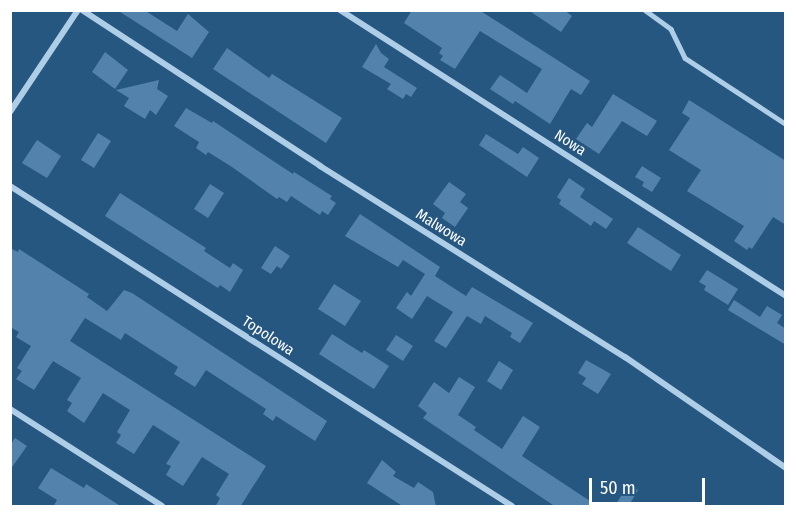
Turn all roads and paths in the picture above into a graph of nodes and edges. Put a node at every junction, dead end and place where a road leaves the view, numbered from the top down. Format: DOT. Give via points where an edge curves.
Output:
graph roads {
  1 [pos="80,10"];
  2 [pos="340,10"];
  3 [pos="645,10"];
  4 [pos="10,112"];
  5 [pos="786,124"];
  6 [pos="10,186"];
  7 [pos="786,296"];
  8 [pos="10,409"];
  9 [pos="786,468"];
  10 [pos="162,507"];
  11 [pos="512,507"];
  1 -- 4 [label="street"];
  1 -- 9 [label="street, Malwowa" via="625,357"];
  2 -- 7 [label="street, Nowa"];
  3 -- 5 [label="lane" via="671,29 685,58"];
  6 -- 11 [label="street, Topolowa"];
  8 -- 10 [label="street"];
}
